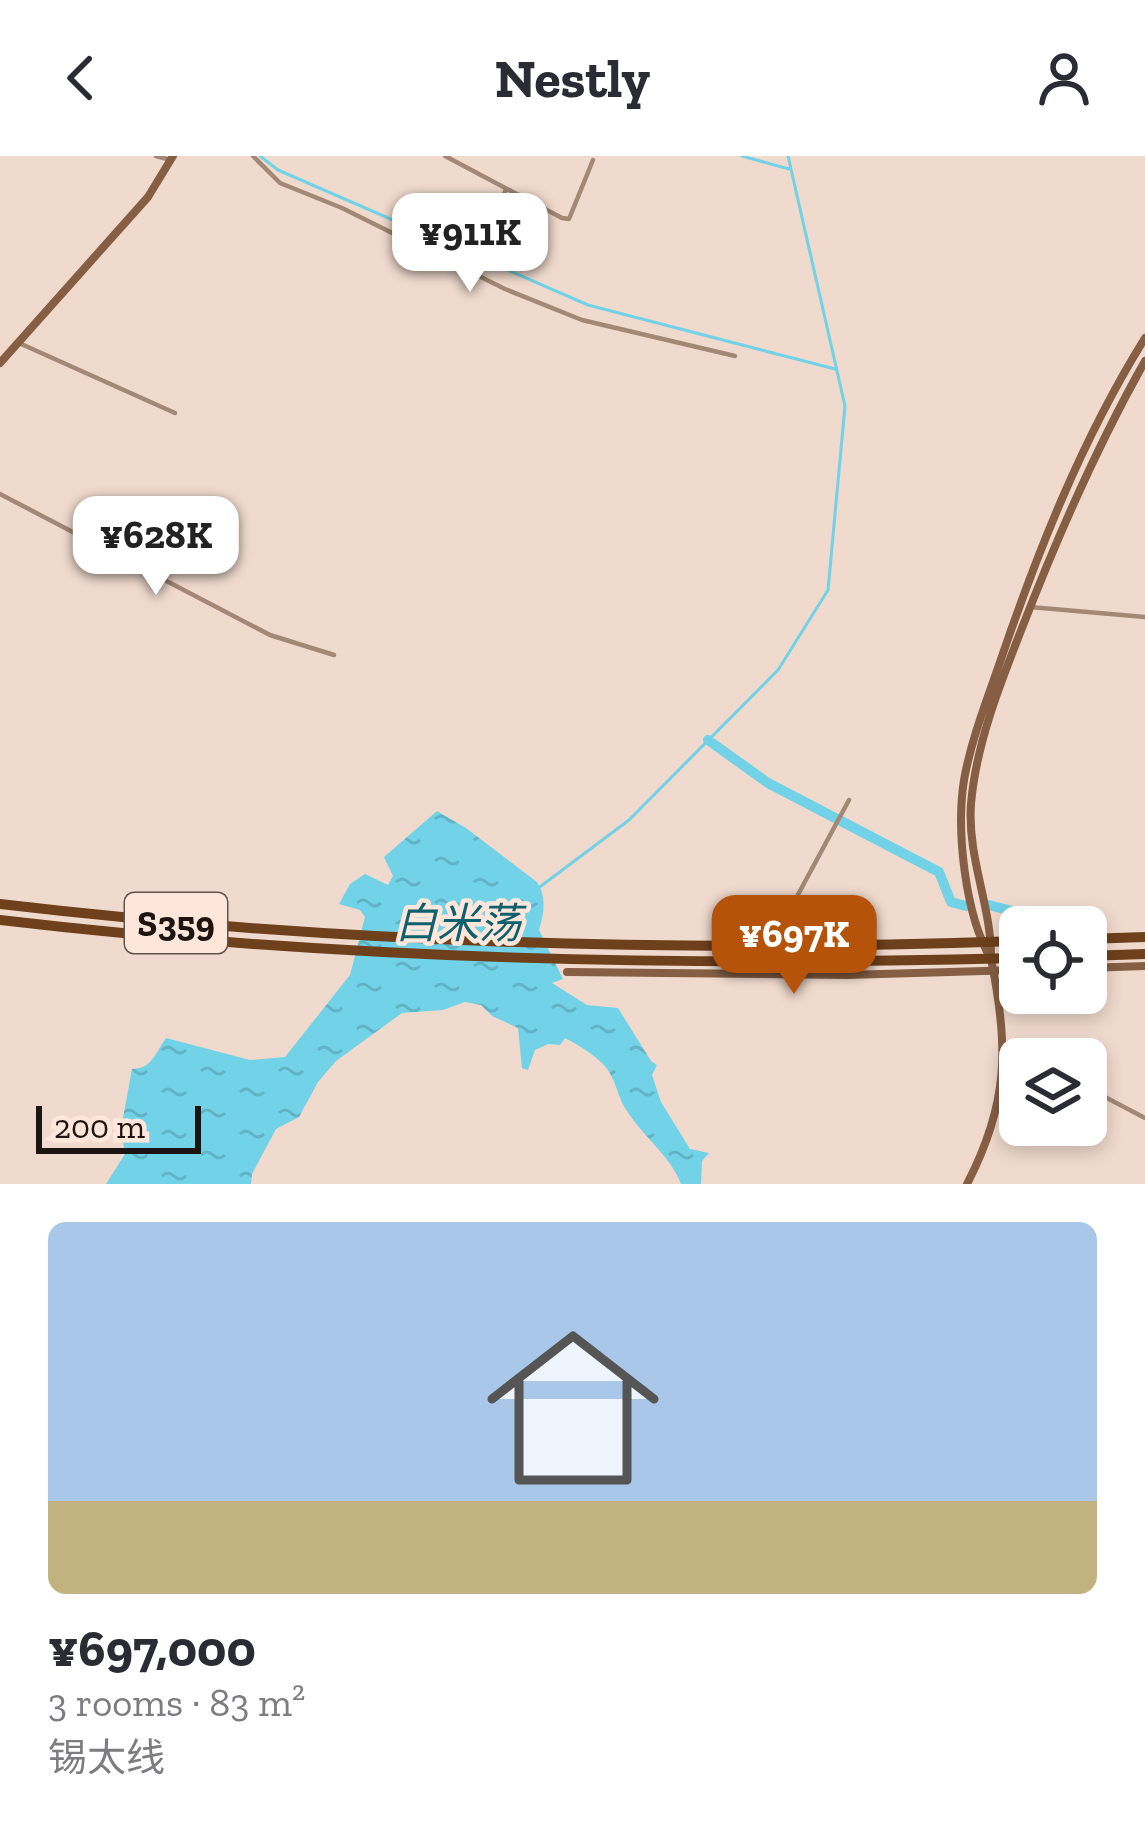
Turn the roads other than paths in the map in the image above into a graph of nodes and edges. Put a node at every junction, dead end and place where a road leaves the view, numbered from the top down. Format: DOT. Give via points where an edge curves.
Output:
graph roads {
  1 [pos="156,156"];
  2 [pos="254,156"];
  3 [pos="445,156"];
  4 [pos="172,158"];
  5 [pos="592,160"];
  6 [pos="506,189"];
  7 [pos="475,274"];
  8 [pos="20,343"];
  9 [pos="1144,343"];
  10 [pos="735,356"];
  11 [pos="1145,361"];
  12 [pos="0,363"];
  13 [pos="175,413"];
  14 [pos="0,494"];
  15 [pos="1030,608"];
  16 [pos="1145,617"];
  17 [pos="334,655"];
  18 [pos="849,800"];
  19 [pos="0,904"];
  20 [pos="0,920"];
  21 [pos="1145,937"];
  22 [pos="1107,938"];
  23 [pos="773,941"];
  24 [pos="987,942"];
  25 [pos="999,942"];
  26 [pos="1145,954"];
  27 [pos="1107,955"];
  28 [pos="999,963"];
  29 [pos="993,965"];
  30 [pos="999,966"];
  31 [pos="1145,966"];
  32 [pos="1107,967"];
  33 [pos="1003,1038"];
  34 [pos="999,1095"];
  35 [pos="1107,1099"];
  36 [pos="1145,1118"];
  37 [pos="968,1184"];
  1 -- 4 [label="street"];
  2 -- 7 [label="street" via="280,183"];
  3 -- 6 [label="street"];
  4 -- 8 [label="main road" via="148,197"];
  5 -- 6 [label="street" via="569,219"];
  6 -- 7 [label="street"];
  7 -- 10 [label="street" via="582,320"];
  8 -- 12 [label="main road"];
  8 -- 13 [label="street"];
  9 -- 24 [label="main road" via="1054,516 970,754 962,840"];
  11 -- 15 [label="main road" via="1082,478"];
  14 -- 17 [label="street" via="237,619"];
  15 -- 16 [label="street"];
  15 -- 24 [label="main road" via="972,796"];
  18 -- 23 [label="street"];
  19 -- 24 [label="main road, S359" via="206,926 567,944"];
  20 -- 29 [label="main road, S359" via="567,966"];
  21 -- 22 [label="main road"];
  24 -- 25 [label="main road, S359"];
  24 -- 29 [label="main road"];
  26 -- 27 [label="main road"];
  28 -- 29 [label="main road, S359"];
  29 -- 30 [label="main road"];
  29 -- 33 [label="main road"];
  31 -- 32 [label="main road"];
  34 -- 37 [label="main road"];
  35 -- 36 [label="street"];
}
